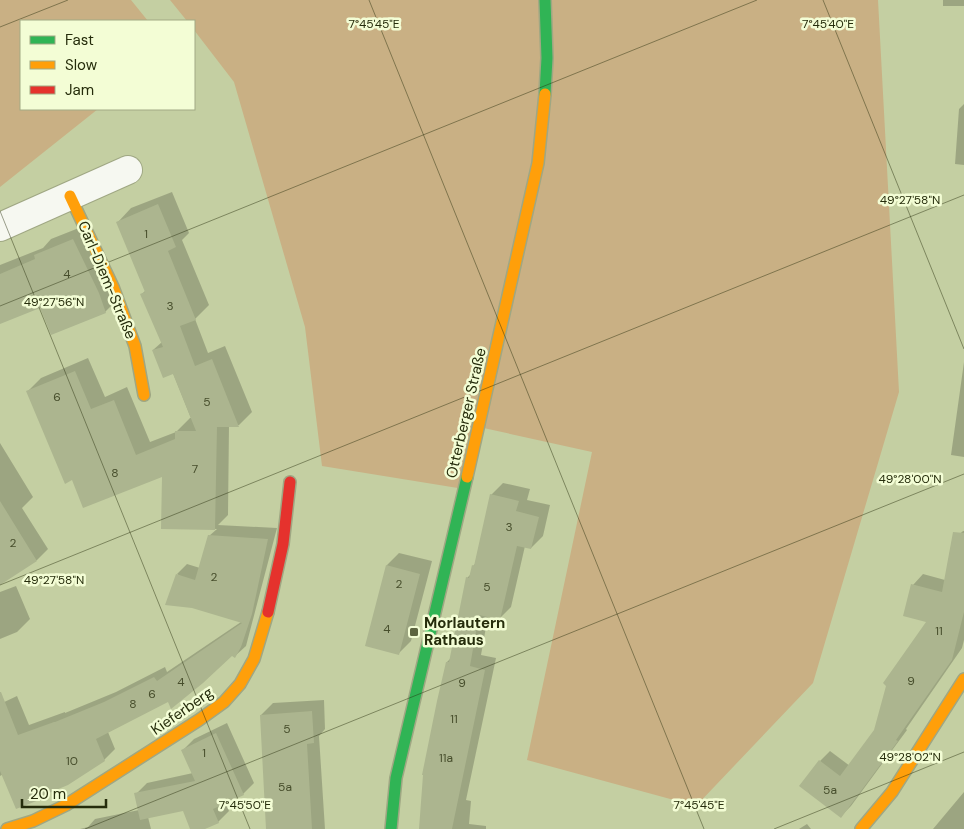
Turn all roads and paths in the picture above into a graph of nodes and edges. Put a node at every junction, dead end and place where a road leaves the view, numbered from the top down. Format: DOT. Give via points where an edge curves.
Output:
graph roads {
  1 [pos="545,0"];
  2 [pos="128,170"];
  3 [pos="70,196"];
  4 [pos="0,227"];
  5 [pos="144,394"];
  6 [pos="290,482"];
  7 [pos="964,679"];
  8 [pos="7,829"];
  9 [pos="391,829"];
  10 [pos="861,829"];
  1 -- 9 [label="street, Otterberger Straße" via="547,66 538,163 396,778"];
  2 -- 3 [label="street"];
  3 -- 4 [label="street"];
  3 -- 5 [label="street, Carl-Diem-Straße" via="113,287 135,346"];
  6 -- 8 [label="street, Kieferberg" via="283,544 267,618 254,659 240,684 224,702 199,720 66,805"];
  7 -- 10 [label="street" via="892,792"];
}
